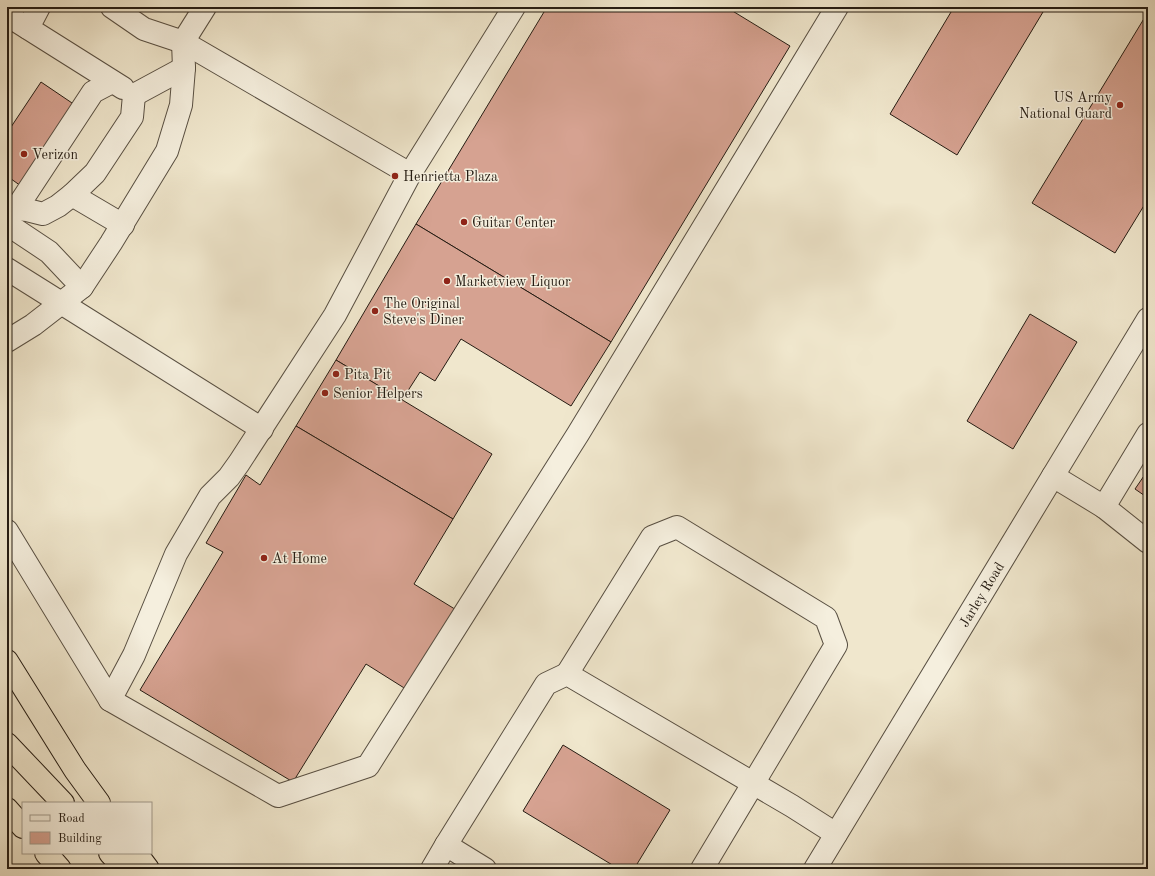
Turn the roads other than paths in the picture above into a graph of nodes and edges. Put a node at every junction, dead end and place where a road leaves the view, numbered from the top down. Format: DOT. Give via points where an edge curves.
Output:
graph roads {
  1 [pos="39,7"];
  2 [pos="112,7"];
  3 [pos="205,7"];
  4 [pos="514,7"];
  5 [pos="837,7"];
  6 [pos="7,15"];
  7 [pos="28,28"];
  8 [pos="182,42"];
  9 [pos="184,68"];
  10 [pos="112,82"];
  11 [pos="134,95"];
  12 [pos="410,174"];
  13 [pos="72,195"];
  14 [pos="10,214"];
  15 [pos="122,225"];
  16 [pos="7,269"];
  17 [pos="82,287"];
  18 [pos="61,304"];
  19 [pos="1148,320"];
  20 [pos="7,341"];
  21 [pos="262,429"];
  22 [pos="1148,434"];
  23 [pos="1053,476"];
  24 [pos="1104,507"];
  25 [pos="7,531"];
  26 [pos="1148,542"];
  27 [pos="7,661"];
  28 [pos="567,674"];
  29 [pos="110,700"];
  30 [pos="7,744"];
  31 [pos="754,784"];
  32 [pos="62,802"];
  33 [pos="98,802"];
  34 [pos="7,809"];
  35 [pos="22,826"];
  36 [pos="836,834"];
  37 [pos="446,845"];
  38 [pos="47,854"];
  39 [pos="111,854"];
  40 [pos="137,854"];
  41 [pos="60,869"];
  42 [pos="125,869"];
  43 [pos="148,869"];
  44 [pos="432,869"];
  45 [pos="485,869"];
  46 [pos="702,869"];
  47 [pos="815,869"];
  1 -- 7 [label="street"];
  2 -- 8 [label="street" via="144,29"];
  3 -- 8 [label="street"];
  4 -- 12 [label="street"];
  5 -- 29 [label="street" via="578,434 368,766 278,796"];
  6 -- 7 [label="street"];
  7 -- 10 [label="street"];
  8 -- 9 [label="street"];
  8 -- 12 [label="street"];
  9 -- 11 [label="street"];
  9 -- 15 [label="street" via="181,105 167,151"];
  10 -- 11 [label="street"];
  10 -- 14 [label="street" via="93,92"];
  11 -- 13 [label="street" via="132,117 95,173"];
  12 -- 21 [label="street" via="335,315"];
  13 -- 14 [label="street" via="43,214"];
  13 -- 15 [label="street"];
  14 -- 17 [label="street"];
  15 -- 17 [label="street"];
  16 -- 18 [label="street"];
  17 -- 18 [label="street"];
  18 -- 20 [label="street"];
  18 -- 21 [label="street"];
  19 -- 23 [label="street, Jarley Road"];
  21 -- 29 [label="street" via="229,477 210,496 176,554 134,656"];
  22 -- 24 [label="street"];
  23 -- 24 [label="street"];
  23 -- 36 [label="street, Jarley Road"];
  24 -- 26 [label="street"];
  25 -- 29 [label="street"];
  27 -- 33 [label="highway" via="75,770"];
  28 -- 31 [label="street"];
  28 -- 31 [label="street" via="652,537 677,527 826,618 836,645"];
  28 -- 37 [label="street" via="546,684"];
  30 -- 32 [label="highway"];
  31 -- 36 [label="street"];
  31 -- 46 [label="street"];
  34 -- 35 [label="highway"];
  36 -- 47 [label="street, Jarley Road"];
  37 -- 44 [label="street"];
  37 -- 45 [label="street"];
  38 -- 41 [label="highway"];
  39 -- 42 [label="highway"];
  40 -- 43 [label="highway"];
}
